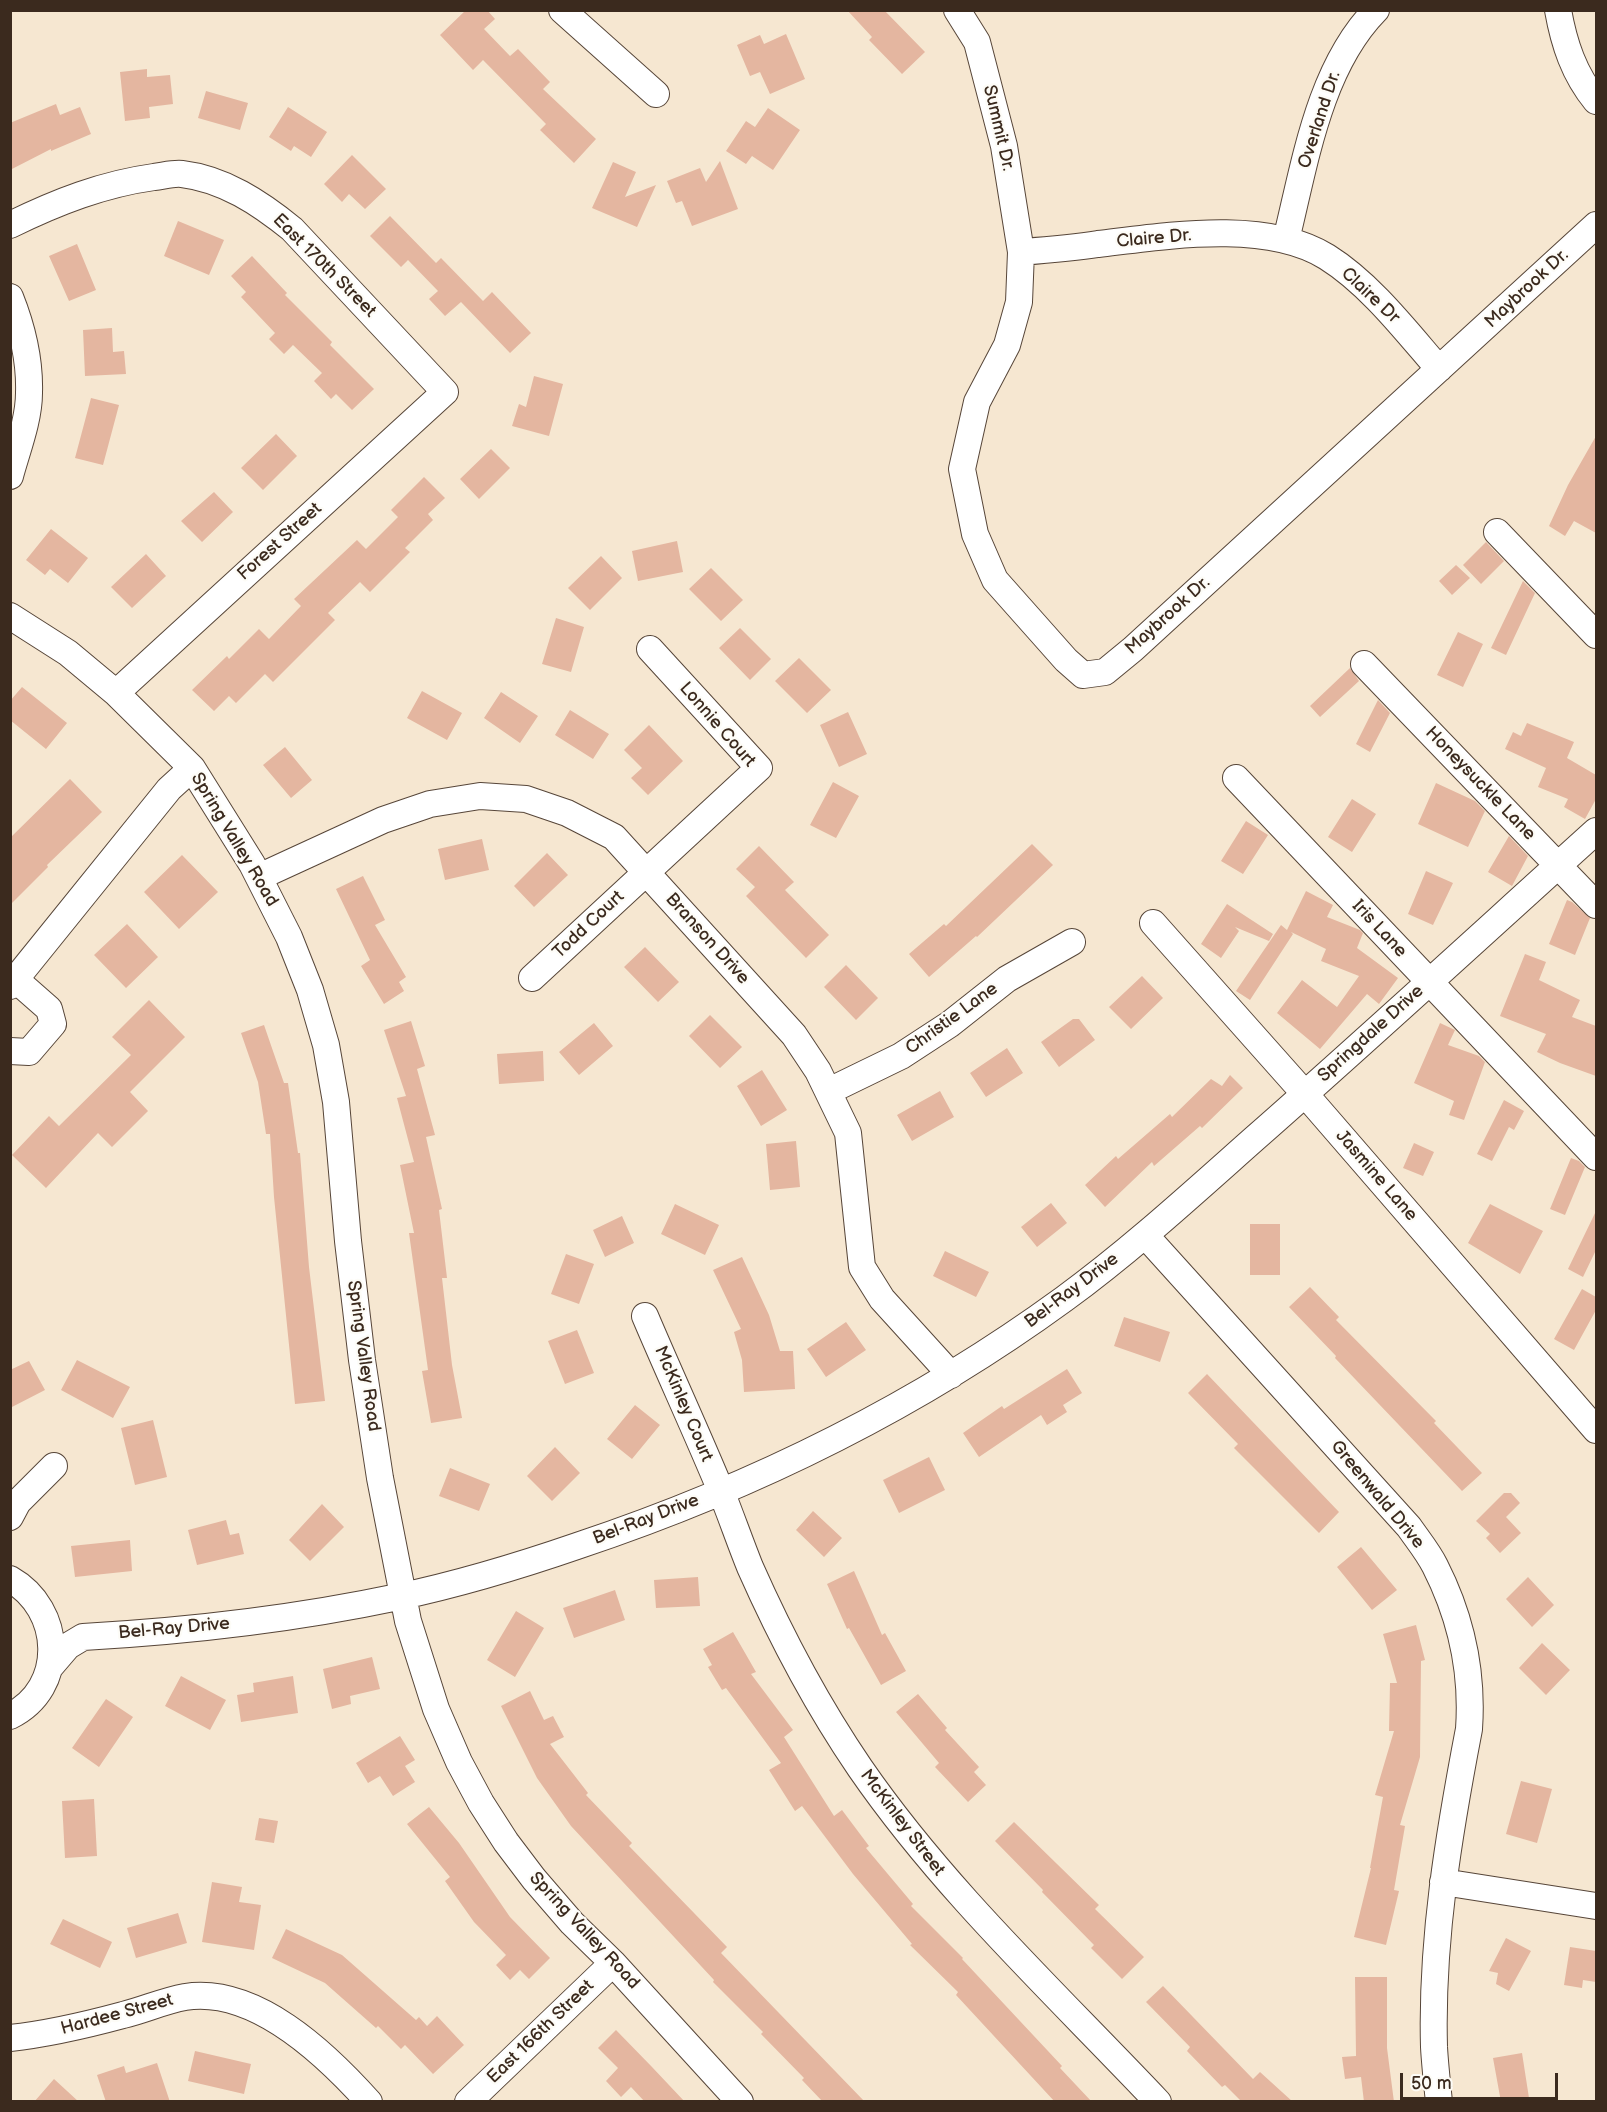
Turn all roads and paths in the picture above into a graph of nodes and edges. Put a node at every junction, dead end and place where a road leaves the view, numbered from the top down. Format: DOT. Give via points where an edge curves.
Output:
graph roads {
  1 [pos="562,10"];
  2 [pos="957,10"];
  3 [pos="1376,10"];
  4 [pos="1558,10"];
  5 [pos="656,94"];
  6 [pos="1596,101"];
  7 [pos="10,225"];
  8 [pos="1596,225"];
  9 [pos="1286,240"];
  10 [pos="1021,252"];
  11 [pos="10,297"];
  12 [pos="1439,369"];
  13 [pos="445,392"];
  14 [pos="10,476"];
  15 [pos="1497,532"];
  16 [pos="10,616"];
  17 [pos="1596,635"];
  18 [pos="650,649"];
  19 [pos="1364,664"];
  20 [pos="116,693"];
  21 [pos="192,768"];
  22 [pos="1236,778"];
  23 [pos="1596,831"];
  24 [pos="1558,866"];
  25 [pos="646,872"];
  26 [pos="259,877"];
  27 [pos="1596,905"];
  28 [pos="1153,923"];
  29 [pos="1072,942"];
  30 [pos="532,978"];
  31 [pos="1428,982"];
  32 [pos="13,983"];
  33 [pos="10,1051"];
  34 [pos="829,1091"];
  35 [pos="1305,1094"];
  36 [pos="1596,1157"];
  37 [pos="1145,1235"];
  38 [pos="645,1316"];
  39 [pos="951,1375"];
  40 [pos="1596,1430"];
  41 [pos="54,1466"];
  42 [pos="721,1492"];
  43 [pos="10,1517"];
  44 [pos="10,1579"];
  45 [pos="403,1596"];
  46 [pos="43,1610"];
  47 [pos="83,1637"];
  48 [pos="50,1667"];
  49 [pos="13,1717"];
  50 [pos="1443,1882"];
  51 [pos="1596,1906"];
  52 [pos="613,1963"];
  53 [pos="10,2038"];
  54 [pos="369,2102"];
  55 [pos="468,2102"];
  56 [pos="740,2102"];
  57 [pos="1158,2102"];
  58 [pos="1439,2102"];
  1 -- 5 [label="street"];
  2 -- 10 [label="street, Summit Dr." via="977,42 1004,146"];
  3 -- 9 [label="street, Overland Dr." via="1360,26 1334,70 1312,136"];
  4 -- 6 [label="street" via="1571,62"];
  7 -- 13 [label="street, East 170th Street" via="94,189 136,179 180,173 208,180 267,208 292,229"];
  8 -- 12 [label="street, Maybrook Dr."];
  9 -- 10 [label="street, Claire Dr." via="1231,234 1171,236"];
  9 -- 12 [label="street, Claire Dr" via="1326,256 1358,281"];
  10 -- 12 [label="street, Maybrook Dr." via="1019,302 1007,345 977,402 962,469 975,534 995,580 1083,675 1105,672 1126,655"];
  11 -- 14 [label="street" via="27,359 29,395"];
  13 -- 20 [label="street, Forest Street"];
  15 -- 17 [label="street"];
  16 -- 20 [label="street, Spring Valley Road" via="68,653"];
  18 -- 25 [label="street, Lonnie Court" via="759,768"];
  19 -- 24 [label="street, Honeysuckle Lane"];
  20 -- 21 [label="street, Spring Valley Road"];
  21 -- 26 [label="street, Spring Valley Road"];
  21 -- 32 [label="street" via="169,789"];
  22 -- 31 [label="street, Iris Lane"];
  23 -- 24 [label="street, Springdale Drive"];
  24 -- 27 [label="street, Honeysuckle Lane"];
  24 -- 31 [label="street, Springdale Drive"];
  25 -- 26 [label="street, Branson Drive" via="614,837 567,813 526,799 480,796 430,804 383,820"];
  25 -- 30 [label="street, Todd Court"];
  25 -- 34 [label="street, Branson Drive" via="794,1035"];
  26 -- 45 [label="street, Spring Valley Road" via="310,990 326,1045 336,1102 362,1360"];
  28 -- 35 [label="street, Jasmine Lane"];
  29 -- 34 [label="street, Christie Lane" via="1007,979 901,1056"];
  31 -- 35 [label="street, Springdale Drive"];
  31 -- 36 [label="street, Iris Lane"];
  32 -- 33 [label="street" via="49,1010 53,1024 29,1053"];
  34 -- 39 [label="street, Branson Drive" via="848,1133 862,1267 882,1299"];
  35 -- 37 [label="street, Springdale Drive"];
  35 -- 40 [label="street, Jasmine Lane"];
  37 -- 39 [label="street, Bel-Ray Drive" via="1067,1297"];
  37 -- 50 [label="street, Greenwald Drive" via="1409,1527 1447,1592 1462,1634 1469,1673 1470,1714"];
  38 -- 42 [label="street, McKinley Court"];
  39 -- 42 [label="street, Bel-Ray Drive" via="846,1434"];
  41 -- 43 [label="street" via="18,1502"];
  42 -- 45 [label="street, Bel-Ray Drive" via="529,1562"];
  42 -- 57 [label="street, McKinley Street" via="785,1641 815,1696 889,1808 947,1881"];
  44 -- 46 [label="street" via="22,1585"];
  45 -- 47 [label="street, Bel-Ray Drive" via="207,1628"];
  45 -- 52 [label="street, Spring Valley Road" via="436,1709 482,1803 534,1879"];
  46 -- 47 [label="street"];
  46 -- 48 [label="street" via="50,1629"];
  47 -- 48 [label="street" via="68,1646"];
  48 -- 49 [label="street" via="34,1698"];
  50 -- 51 [label="street"];
  50 -- 58 [label="street, Greenwald Drive" via="1434,2047"];
  52 -- 55 [label="street, East 166th Street"];
  52 -- 56 [label="street, Spring Valley Road"];
  53 -- 54 [label="street, Hardee Street" via="71,2028 179,1999 214,1997 266,2014 312,2047"];
}
